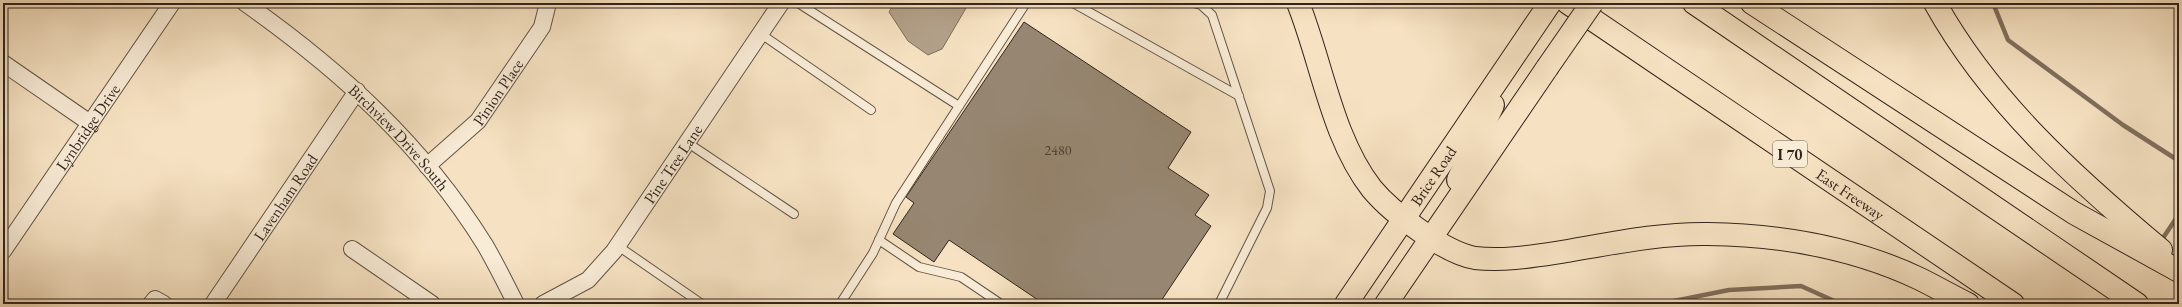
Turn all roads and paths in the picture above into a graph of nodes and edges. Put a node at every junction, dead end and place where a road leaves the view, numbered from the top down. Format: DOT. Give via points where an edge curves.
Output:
graph roads {
  1 [pos="172,3"];
  2 [pos="245,3"];
  3 [pos="548,3"];
  4 [pos="781,3"];
  5 [pos="798,3"];
  6 [pos="1026,3"];
  7 [pos="1073,3"];
  8 [pos="1194,3"];
  9 [pos="1298,3"];
  10 [pos="1550,3"];
  11 [pos="1568,3"];
  12 [pos="1592,3"];
  13 [pos="1694,3"];
  14 [pos="1752,3"];
  15 [pos="1935,3"];
  16 [pos="761,34"];
  17 [pos="1519,48"];
  18 [pos="3,63"];
  19 [pos="358,91"];
  20 [pos="1239,96"];
  21 [pos="959,106"];
  22 [pos="871,110"];
  23 [pos="90,123"];
  24 [pos="688,143"];
  25 [pos="427,166"];
  26 [pos="794,214"];
  27 [pos="1403,219"];
  28 [pos="1432,237"];
  29 [pos="879,240"];
  30 [pos="618,246"];
  31 [pos="352,249"];
  32 [pos="3,251"];
  33 [pos="2159,254"];
  34 [pos="2179,271"];
  35 [pos="151,304"];
  36 [pos="164,304"];
  37 [pos="213,304"];
  38 [pos="432,304"];
  39 [pos="516,304"];
  40 [pos="543,304"];
  41 [pos="702,304"];
  42 [pos="840,304"];
  43 [pos="1001,304"];
  44 [pos="1220,304"];
  45 [pos="1346,304"];
  46 [pos="1386,304"];
  47 [pos="1968,304"];
  48 [pos="2013,304"];
  49 [pos="2137,304"];
  1 -- 23 [label="street, Lynbridge Drive"];
  2 -- 19 [label="street, Birchview Drive South"];
  3 -- 25 [label="street, Pinion Place" via="542,27 478,121"];
  4 -- 16 [label="street, Pine Tree Lane"];
  5 -- 21 [label="lane"];
  6 -- 21 [label="lane"];
  7 -- 20 [label="lane"];
  8 -- 20 [label="lane" via="1201,5 1212,15"];
  9 -- 27 [label="main road" via="1345,142 1372,188"];
  10 -- 17 [label="main road, Brice Road"];
  11 -- 48 [label="main road, East Freeway / I 70"];
  12 -- 28 [label="main road, Brice Road, bridge"];
  13 -- 49 [label="main road"];
  14 -- 33 [label="main road" via="2074,213"];
  15 -- 33 [label="main road" via="1951,32 2002,100 2058,159"];
  16 -- 22 [label="lane"];
  16 -- 24 [label="street, Pine Tree Lane"];
  17 -- 27 [label="main road, Brice Road"];
  17 -- 28 [label="main road, Brice Road"];
  18 -- 23 [label="street"];
  19 -- 25 [label="street, Birchview Drive South" via="402,134"];
  19 -- 37 [label="street, Lavenham Road"];
  20 -- 44 [label="lane" via="1270,191 1267,208"];
  21 -- 29 [label="lane" via="896,203"];
  23 -- 32 [label="street, Lynbridge Drive"];
  24 -- 26 [label="lane"];
  24 -- 30 [label="street, Pine Tree Lane"];
  25 -- 39 [label="street, Birchview Drive South" via="486,246"];
  27 -- 28 [label="main road"];
  27 -- 45 [label="main road, Brice Road"];
  28 -- 46 [label="main road, Brice Road"];
  28 -- 47 [label="main road" via="1455,252 1475,258 1501,258 1533,256 1678,234 1754,236 1802,243 1873,261 1919,278"];
  29 -- 42 [label="lane"];
  29 -- 43 [label="lane" via="919,267 961,277"];
  30 -- 40 [label="street, Pine Tree Lane" via="588,280"];
  30 -- 41 [label="lane"];
  31 -- 38 [label="street"];
  33 -- 34 [label="main road"];
  35 -- 36 [label="street" via="155,299"];
}
